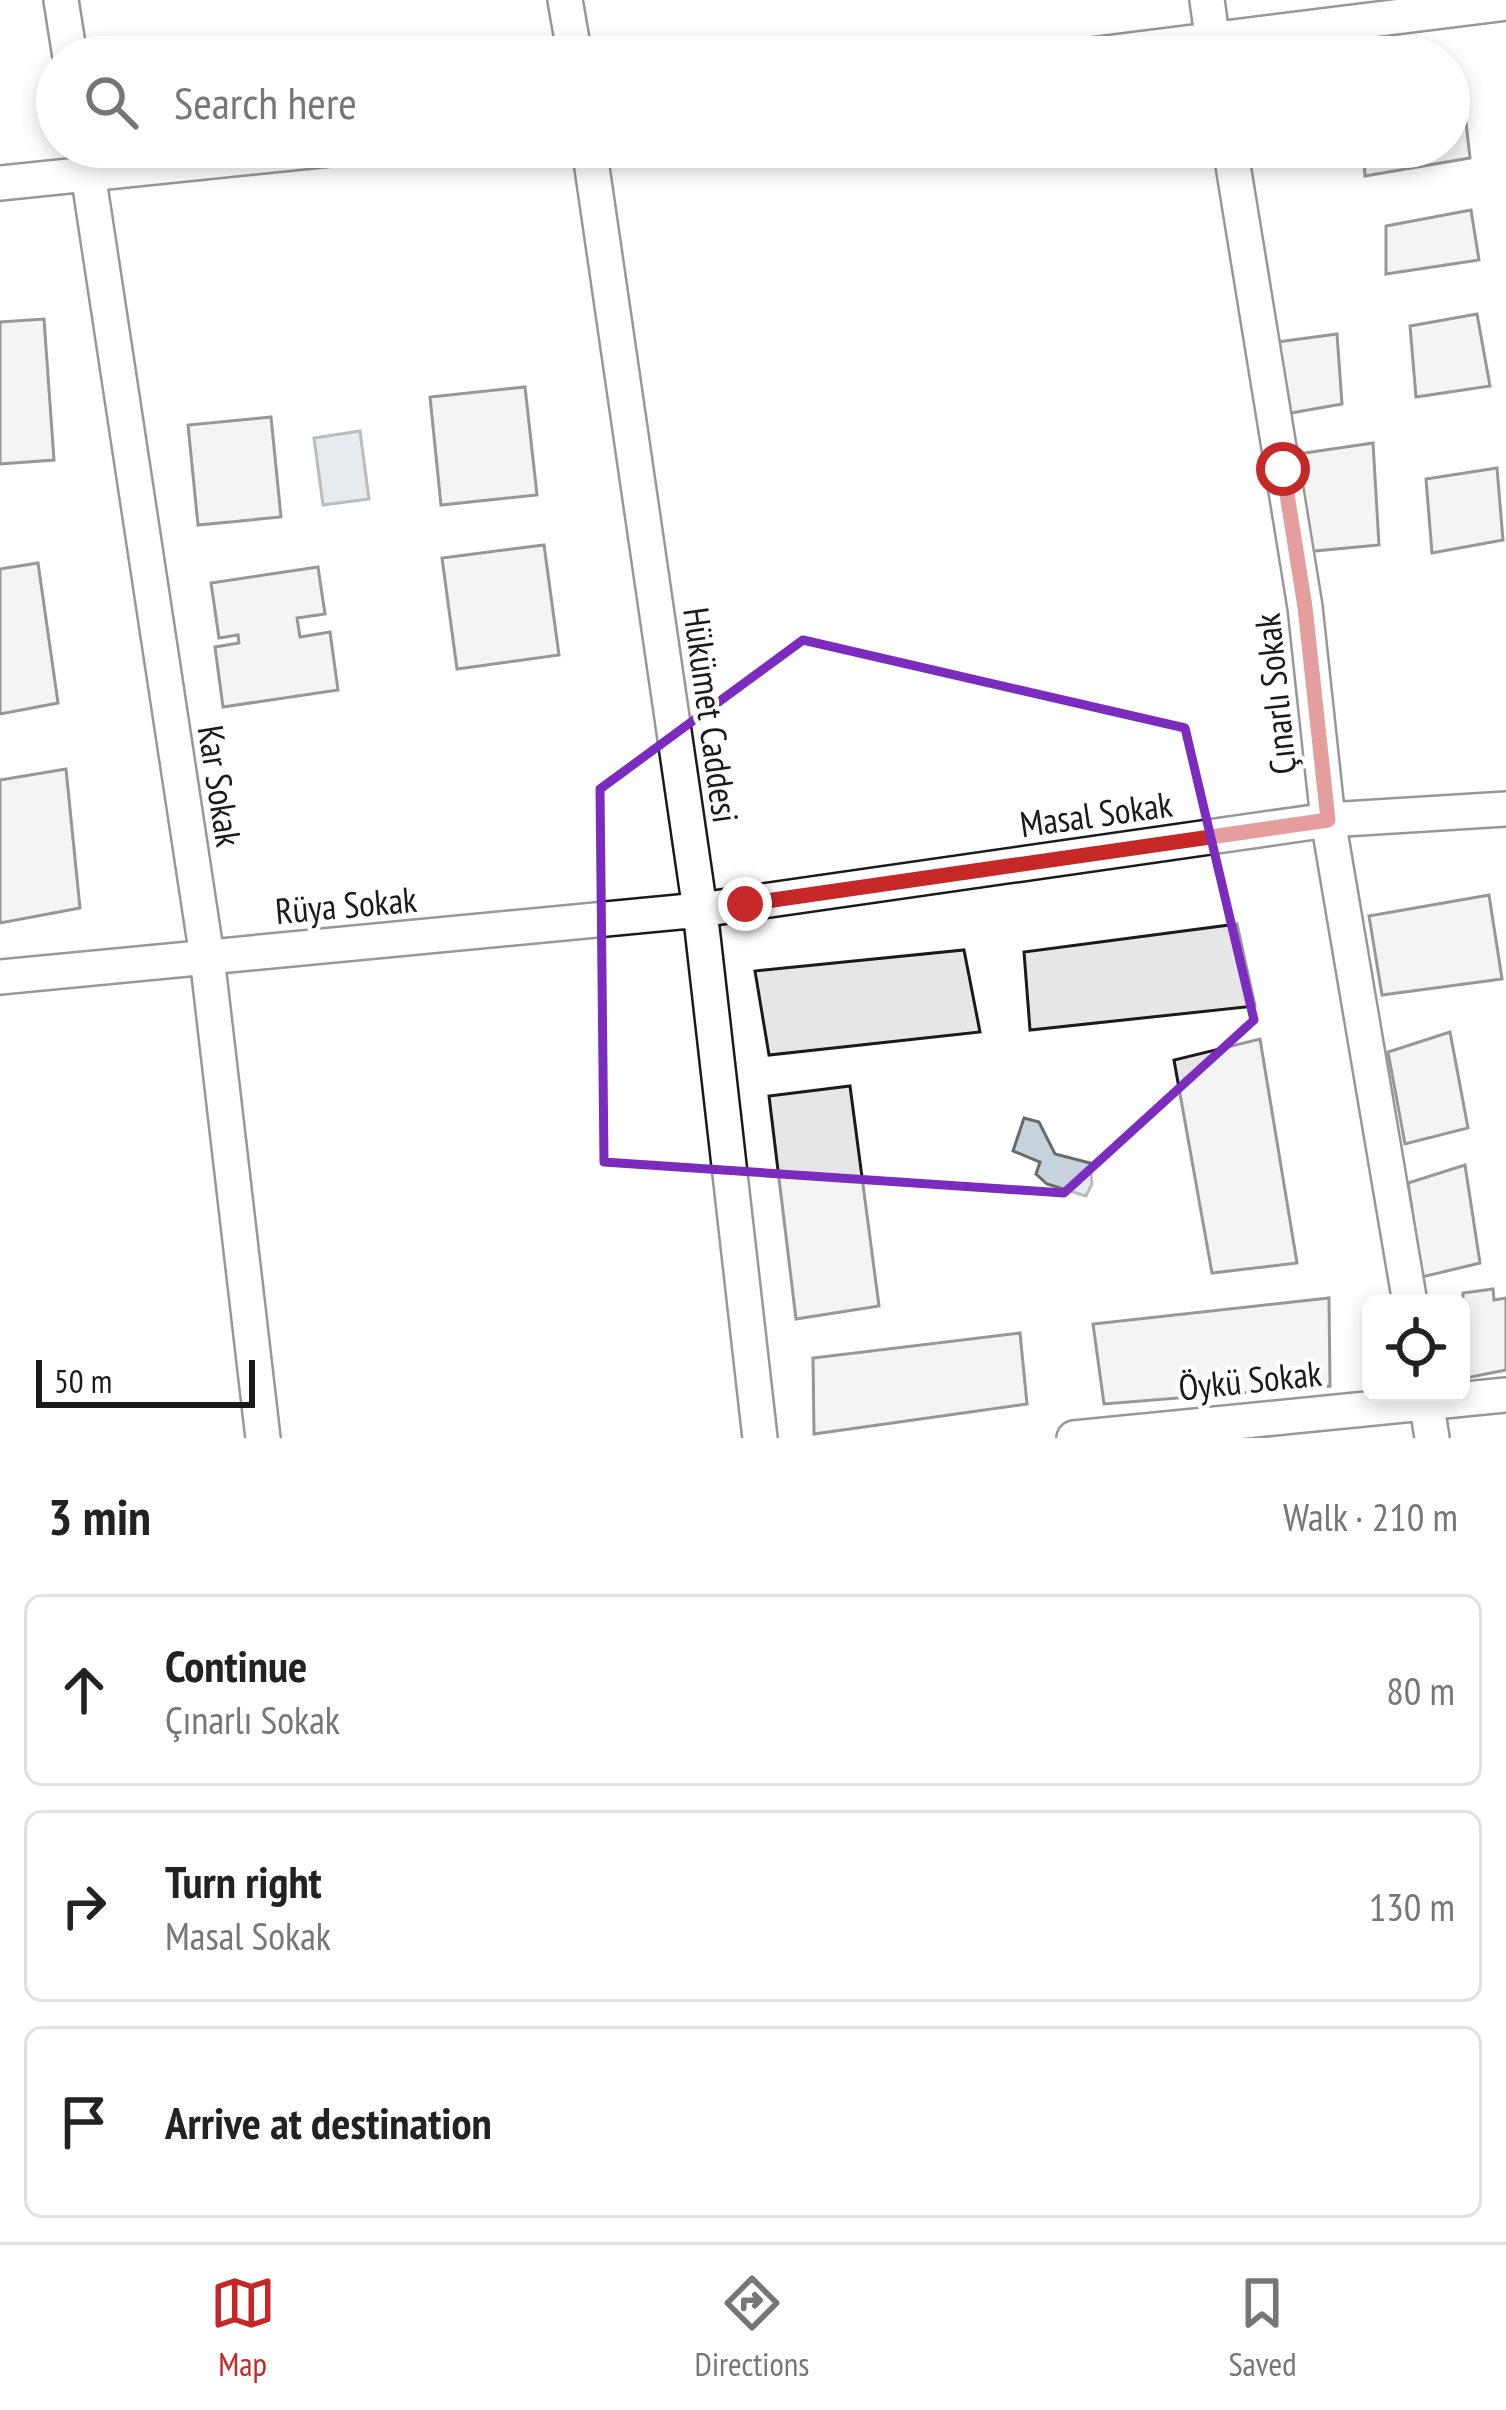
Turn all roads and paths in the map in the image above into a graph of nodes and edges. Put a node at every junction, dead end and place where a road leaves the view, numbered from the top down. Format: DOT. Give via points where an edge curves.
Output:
graph roads {
  1 [pos="61,0"];
  2 [pos="566,0"];
  3 [pos="1207,0"];
  4 [pos="1506,3"];
  5 [pos="67,36"];
  6 [pos="572,36"];
  7 [pos="1212,36"];
  8 [pos="1292,36"];
  9 [pos="61,168"];
  10 [pos="87,168"];
  11 [pos="592,168"];
  12 [pos="1233,168"];
  13 [pos="0,183"];
  14 [pos="1506,809"];
  15 [pos="1328,820"];
  16 [pos="700,910"];
  17 [pos="207,957"];
  18 [pos="0,977"];
  19 [pos="1408,1294"];
  20 [pos="1506,1395"];
  21 [pos="1470,1396"];
  22 [pos="1383,1402"];
  23 [pos="1427,1402"];
  24 [pos="263,1438"];
  25 [pos="760,1438"];
  26 [pos="1074,1438"];
  27 [pos="1432,1438"];
  1 -- 5 [label="street"];
  2 -- 6 [label="street"];
  3 -- 7 [label="street"];
  4 -- 8 [label="street"];
  9 -- 13 [label="street"];
  10 -- 17 [label="street, Kar Sokak"];
  11 -- 16 [label="street, Hükümet Caddesi"];
  12 -- 15 [label="street, Çınarlı Sokak" via="1305,607"];
  14 -- 15 [label="street, Masal Sokak"];
  15 -- 16 [label="street, Masal Sokak"];
  15 -- 19 [label="street, Çınarlı Sokak"];
  16 -- 17 [label="street, Rüya Sokak"];
  16 -- 25 [label="street, Hükümet Caddesi"];
  17 -- 18 [label="street, Rüya Sokak"];
  17 -- 24 [label="street, Kar Sokak"];
  20 -- 21 [label="street, Öykü Sokak"];
  22 -- 26 [label="street, Öykü Sokak"];
  23 -- 27 [label="street"];
}
